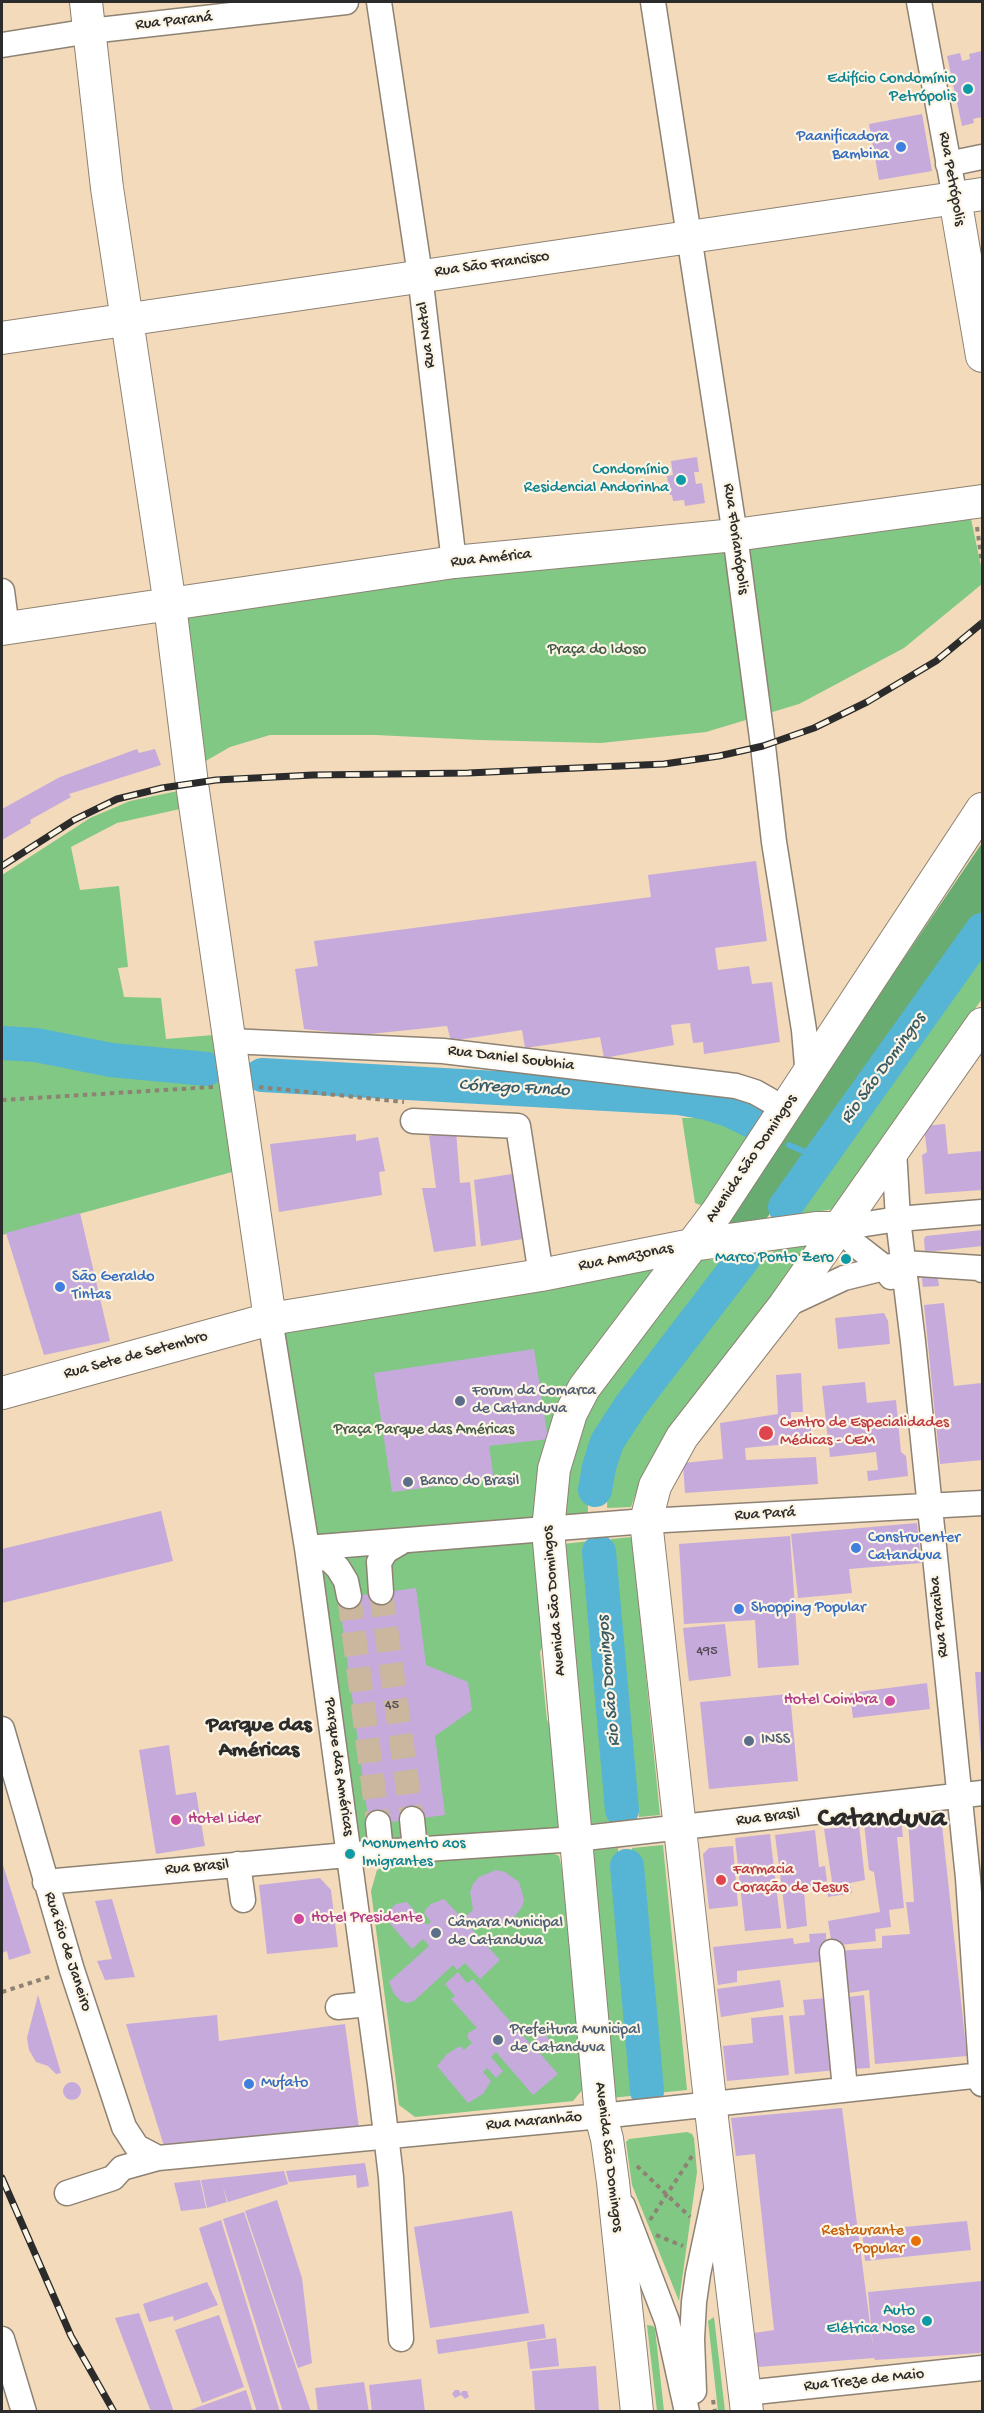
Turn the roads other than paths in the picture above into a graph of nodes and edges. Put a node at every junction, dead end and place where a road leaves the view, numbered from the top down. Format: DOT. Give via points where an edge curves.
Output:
graph roads {
  1 [pos="346,2"];
  2 [pos="379,2"];
  3 [pos="653,2"];
  4 [pos="919,2"];
  5 [pos="88,16"];
  6 [pos="2,45"];
  7 [pos="982,158"];
  8 [pos="948,164"];
  9 [pos="969,196"];
  10 [pos="688,237"];
  11 [pos="420,275"];
  12 [pos="128,320"];
  13 [pos="2,338"];
  14 [pos="982,356"];
  15 [pos="978,501"];
  16 [pos="735,536"];
  17 [pos="454,562"];
  18 [pos="2,591"];
  19 [pos="170,605"];
  20 [pos="4,629"];
  21 [pos="982,809"];
  22 [pos="982,1024"];
  23 [pos="230,1041"];
  24 [pos="808,1077"];
  25 [pos="412,1112"];
  26 [pos="780,1118"];
  27 [pos="894,1150"];
  28 [pos="982,1212"];
  29 [pos="898,1219"];
  30 [pos="828,1228"];
  31 [pos="709,1233"];
  32 [pos="894,1265"];
  33 [pos="982,1270"];
  34 [pos="541,1275"];
  35 [pos="784,1306"];
  36 [pos="270,1319"];
  37 [pos="2,1393"];
  38 [pos="982,1503"];
  39 [pos="928,1506"];
  40 [pos="639,1522"];
  41 [pos="554,1530"];
  42 [pos="403,1541"];
  43 [pos="307,1548"];
  44 [pos="2,1729"];
  45 [pos="971,1795"];
  46 [pos="412,1819"];
  47 [pos="378,1823"];
  48 [pos="673,1829"];
  49 [pos="583,1838"];
  50 [pos="416,1849"];
  51 [pos="381,1851"];
  52 [pos="350,1854"];
  53 [pos="238,1864"];
  54 [pos="45,1882"];
  55 [pos="243,1900"];
  56 [pos="832,1952"];
  57 [pos="369,2004"];
  58 [pos="338,2007"];
  59 [pos="982,2079"];
  60 [pos="844,2089"];
  61 [pos="710,2103"];
  62 [pos="601,2116"];
  63 [pos="387,2135"];
  64 [pos="158,2158"];
  65 [pos="623,2173"];
  66 [pos="718,2175"];
  67 [pos="67,2193"];
  68 [pos="401,2339"];
  69 [pos="4,2354"];
  70 [pos="982,2368"];
  71 [pos="746,2402"];
  72 [pos="24,2412"];
  73 [pos="637,2412"];
  74 [pos="687,2412"];
  75 [pos="695,2412"];
  1 -- 5 [label="street, Rua Paraná"];
  2 -- 11 [label="street, Rua Natal"];
  3 -- 10 [label="street, Rua Florianópolis"];
  4 -- 8 [label="street, Rua Petrópolis"];
  5 -- 6 [label="street, Rua Paraná"];
  5 -- 12 [label="main road" via="106,188"];
  7 -- 8 [label="street"];
  8 -- 9 [label="street, Rua Petrópolis"];
  9 -- 10 [label="main road, Rua São Francisco"];
  9 -- 14 [label="main road, Rua Petrópolis"];
  10 -- 11 [label="main road, Rua São Francisco"];
  10 -- 16 [label="street, Rua Florianópolis"];
  11 -- 12 [label="main road, Rua São Francisco"];
  11 -- 17 [label="street, Rua Natal"];
  12 -- 13 [label="main road, Rua São Francisco"];
  12 -- 19 [label="main road"];
  15 -- 16 [label="main road, Rua América"];
  16 -- 17 [label="main road, Rua América"];
  16 -- 24 [label="street, Rua Florianópolis"];
  17 -- 19 [label="main road, Rua América"];
  18 -- 20 [label="street"];
  19 -- 20 [label="main road, Rua América"];
  19 -- 23 [label="main road"];
  21 -- 24 [label="main road, Avenida São Domingos"];
  22 -- 27 [label="main road"];
  23 -- 26 [label="street, Rua Daniel Soubhia" via="443,1051 736,1086 755,1092"];
  23 -- 36 [label="main road"];
  24 -- 26 [label="main road, Avenida São Domingos"];
  25 -- 34 [label="street" via="518,1125"];
  26 -- 31 [label="main road, Avenida São Domingos"];
  27 -- 29 [label="street, Rua Paraiba"];
  27 -- 30 [label="main road"];
  28 -- 29 [label="street, Rua Amazonas"];
  29 -- 30 [label="street, Rua Amazonas"];
  29 -- 32 [label="street, Rua Paraiba"];
  30 -- 31 [label="main road, Rua Amazonas"];
  30 -- 32 [label="street"];
  30 -- 35 [label="main road"];
  31 -- 34 [label="main road, Rua Amazonas"];
  31 -- 41 [label="main road, Avenida São Domingos" via="584,1388 571,1413 554,1469"];
  32 -- 33 [label="street"];
  32 -- 35 [label="street" via="844,1278 821,1299"];
  32 -- 39 [label="street, Rua Paraiba"];
  34 -- 36 [label="main road, Rua Amazonas"];
  35 -- 40 [label="main road" via="682,1437"];
  36 -- 37 [label="main road, Rua Sete de Setembro"];
  36 -- 43 [label="street, Parque das Américas"];
  38 -- 39 [label="street, Rua Pará"];
  39 -- 40 [label="street, Rua Pará"];
  39 -- 45 [label="street, Rua Paraiba"];
  40 -- 41 [label="street, Rua Pará"];
  40 -- 48 [label="main road"];
  41 -- 42 [label="street"];
  41 -- 49 [label="main road, Avenida São Domingos" via="557,1625 568,1745"];
  42 -- 43 [label="street"];
  42 -- 43 [label="street" via="386,1551 379,1562 380,1585 365,1590 348,1589 331,1561"];
  43 -- 52 [label="street, Parque das Américas"];
  44 -- 54 [label="street, Rua Rio de Janeiro"];
  45 -- 48 [label="street, Rua Brasil"];
  45 -- 59 [label="street, Rua Paraiba" via="968,1878"];
  46 -- 50 [label="street"];
  47 -- 51 [label="street"];
  48 -- 49 [label="street, Rua Brasil"];
  48 -- 61 [label="main road"];
  49 -- 50 [label="street, Parque das Américas"];
  49 -- 62 [label="main road, Avenida São Domingos"];
  50 -- 51 [label="street, Parque das Américas"];
  51 -- 52 [label="street, Parque das Américas"];
  52 -- 53 [label="street, Rua Brasil"];
  52 -- 57 [label="street"];
  53 -- 54 [label="street, Rua Brasil"];
  53 -- 55 [label="street"];
  54 -- 64 [label="street, Rua Rio de Janeiro" via="124,2127 137,2147"];
  56 -- 60 [label="street"];
  57 -- 58 [label="street"];
  57 -- 63 [label="street"];
  59 -- 60 [label="street, Rua Maranhão"];
  60 -- 61 [label="street, Rua Maranhão"];
  61 -- 62 [label="street, Rua Maranhão"];
  61 -- 66 [label="main road"];
  62 -- 63 [label="street, Rua Maranhão"];
  62 -- 65 [label="main road, Avenida São Domingos"];
  63 -- 64 [label="street, Rua Maranhão"];
  63 -- 68 [label="street"];
  64 -- 67 [label="street, Rua Maranhão" via="122,2168 113,2178"];
  65 -- 73 [label="main road, Avenida São Domingos"];
  65 -- 74 [label="street" via="667,2321"];
  66 -- 71 [label="main road"];
  66 -- 75 [label="street" via="694,2302"];
  69 -- 72 [label="street"];
  70 -- 71 [label="street, Rua Treze de Maio"];
}
